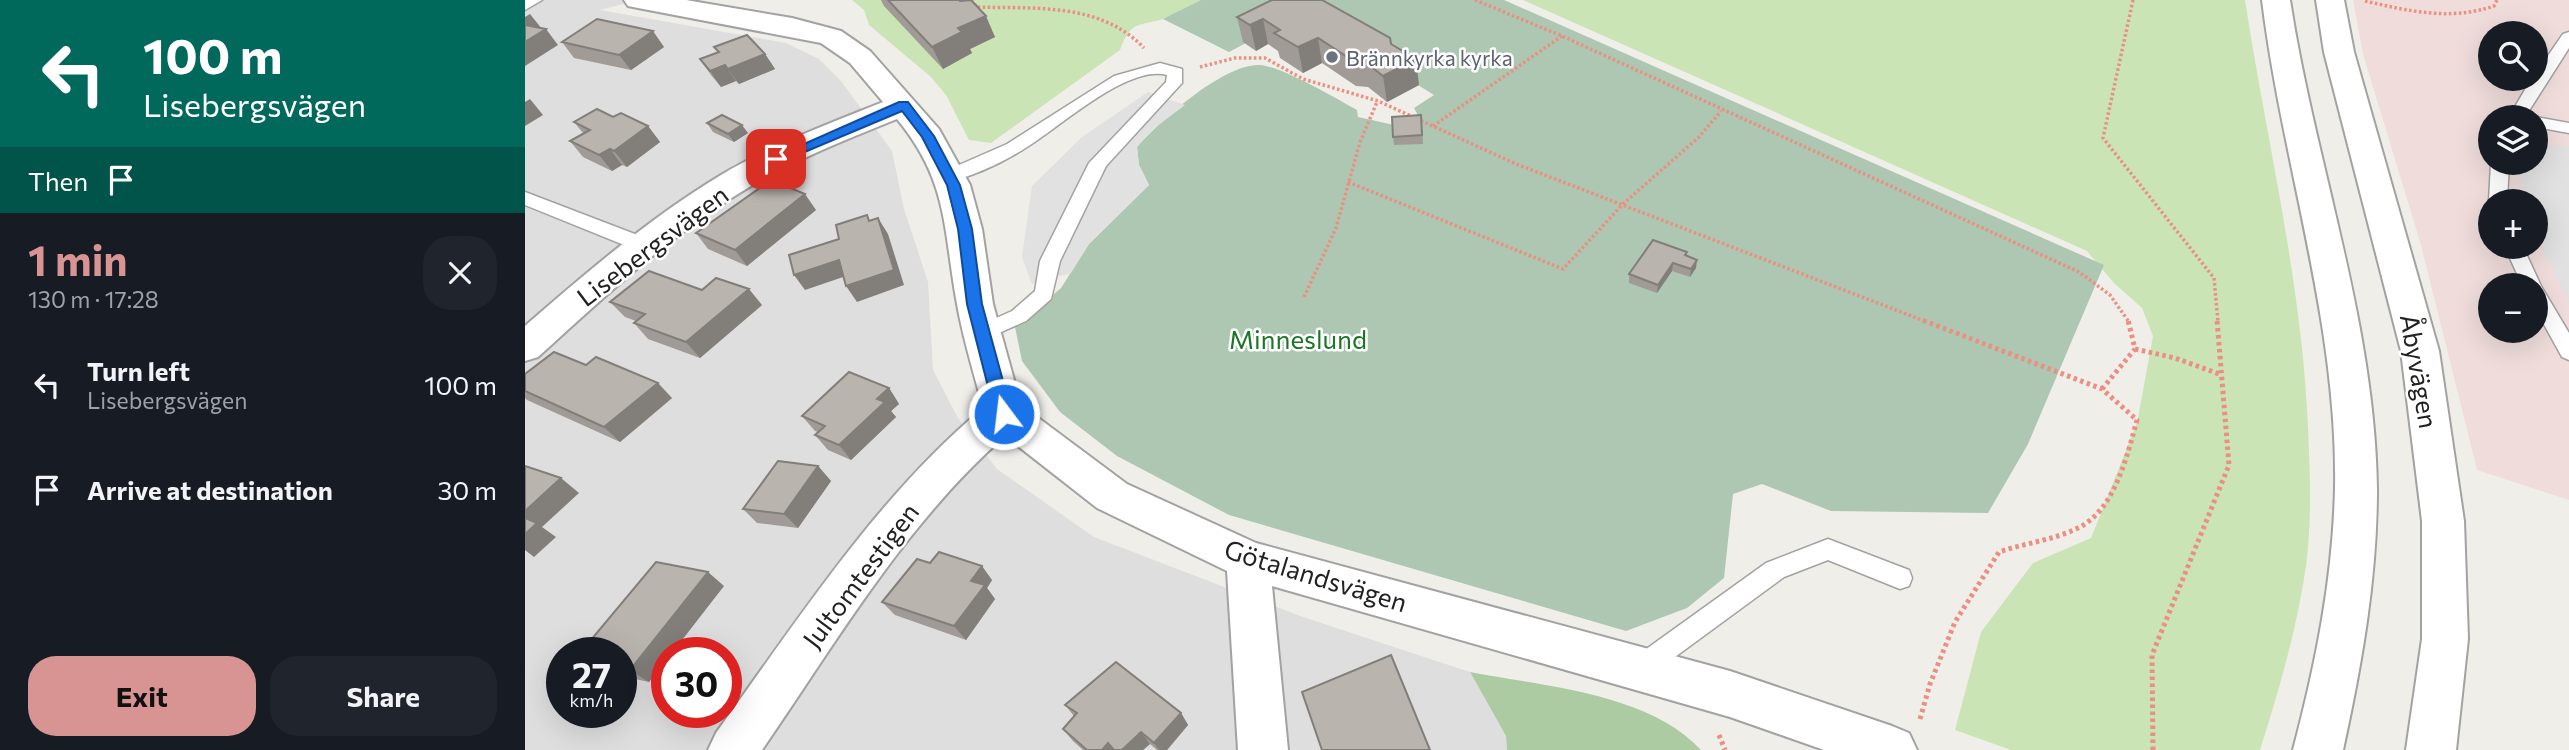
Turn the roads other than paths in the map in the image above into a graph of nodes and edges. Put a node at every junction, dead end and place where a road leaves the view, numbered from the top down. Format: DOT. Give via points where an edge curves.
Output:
graph roads {
  1 [pos="534,0"];
  2 [pos="2276,0"];
  3 [pos="653,1"];
  4 [pos="2347,1"];
  5 [pos="525,5"];
  6 [pos="2569,37"];
  7 [pos="904,105"];
  8 [pos="2524,105"];
  9 [pos="2548,124"];
  10 [pos="2569,128"];
  11 [pos="949,176"];
  12 [pos="525,198"];
  13 [pos="646,246"];
  14 [pos="2548,314"];
  15 [pos="981,333"];
  16 [pos="525,347"];
  17 [pos="2569,352"];
  18 [pos="1004,414"];
  19 [pos="1248,560"];
  20 [pos="1900,578"];
  21 [pos="1640,668"];
  22 [pos="1906,737"];
  23 [pos="733,750"];
  24 [pos="1263,750"];
  25 [pos="2318,750"];
  26 [pos="2431,750"];
  1 -- 5 [label="lane"];
  2 -- 25 [label="street" via="2347,365 2354,452 2351,578 2342,645"];
  3 -- 7 [label="street" via="765,20 831,37 860,57"];
  4 -- 26 [label="street, Åbyvägen" via="2339,52 2420,351 2444,521 2445,639"];
  6 -- 8 [label="lane"];
  7 -- 11 [label="street" via="928,136"];
  7 -- 13 [label="street, Lisebergsvägen" via="776,159 733,183"];
  9 -- 10 [label="lane"];
  11 -- 15 [label="street" via="965,229"];
  11 -- 15 [label="lane" via="1020,144 1117,79 1155,68 1176,72 1174,83 1098,163 1050,261 1044,294 1019,316"];
  12 -- 13 [label="lane"];
  13 -- 16 [label="street, Lisebergsvägen"];
  14 -- 17 [label="lane"];
  15 -- 18 [label="street"];
  18 -- 19 [label="street, Götalandsvägen" via="1112,496"];
  18 -- 23 [label="street, Jultomtestigen" via="953,457 884,537"];
  19 -- 21 [label="street, Götalandsvägen"];
  19 -- 24 [label="street"];
  20 -- 21 [label="lane" via="1828,549 1775,569"];
  21 -- 22 [label="street, Götalandsvägen"];
}
